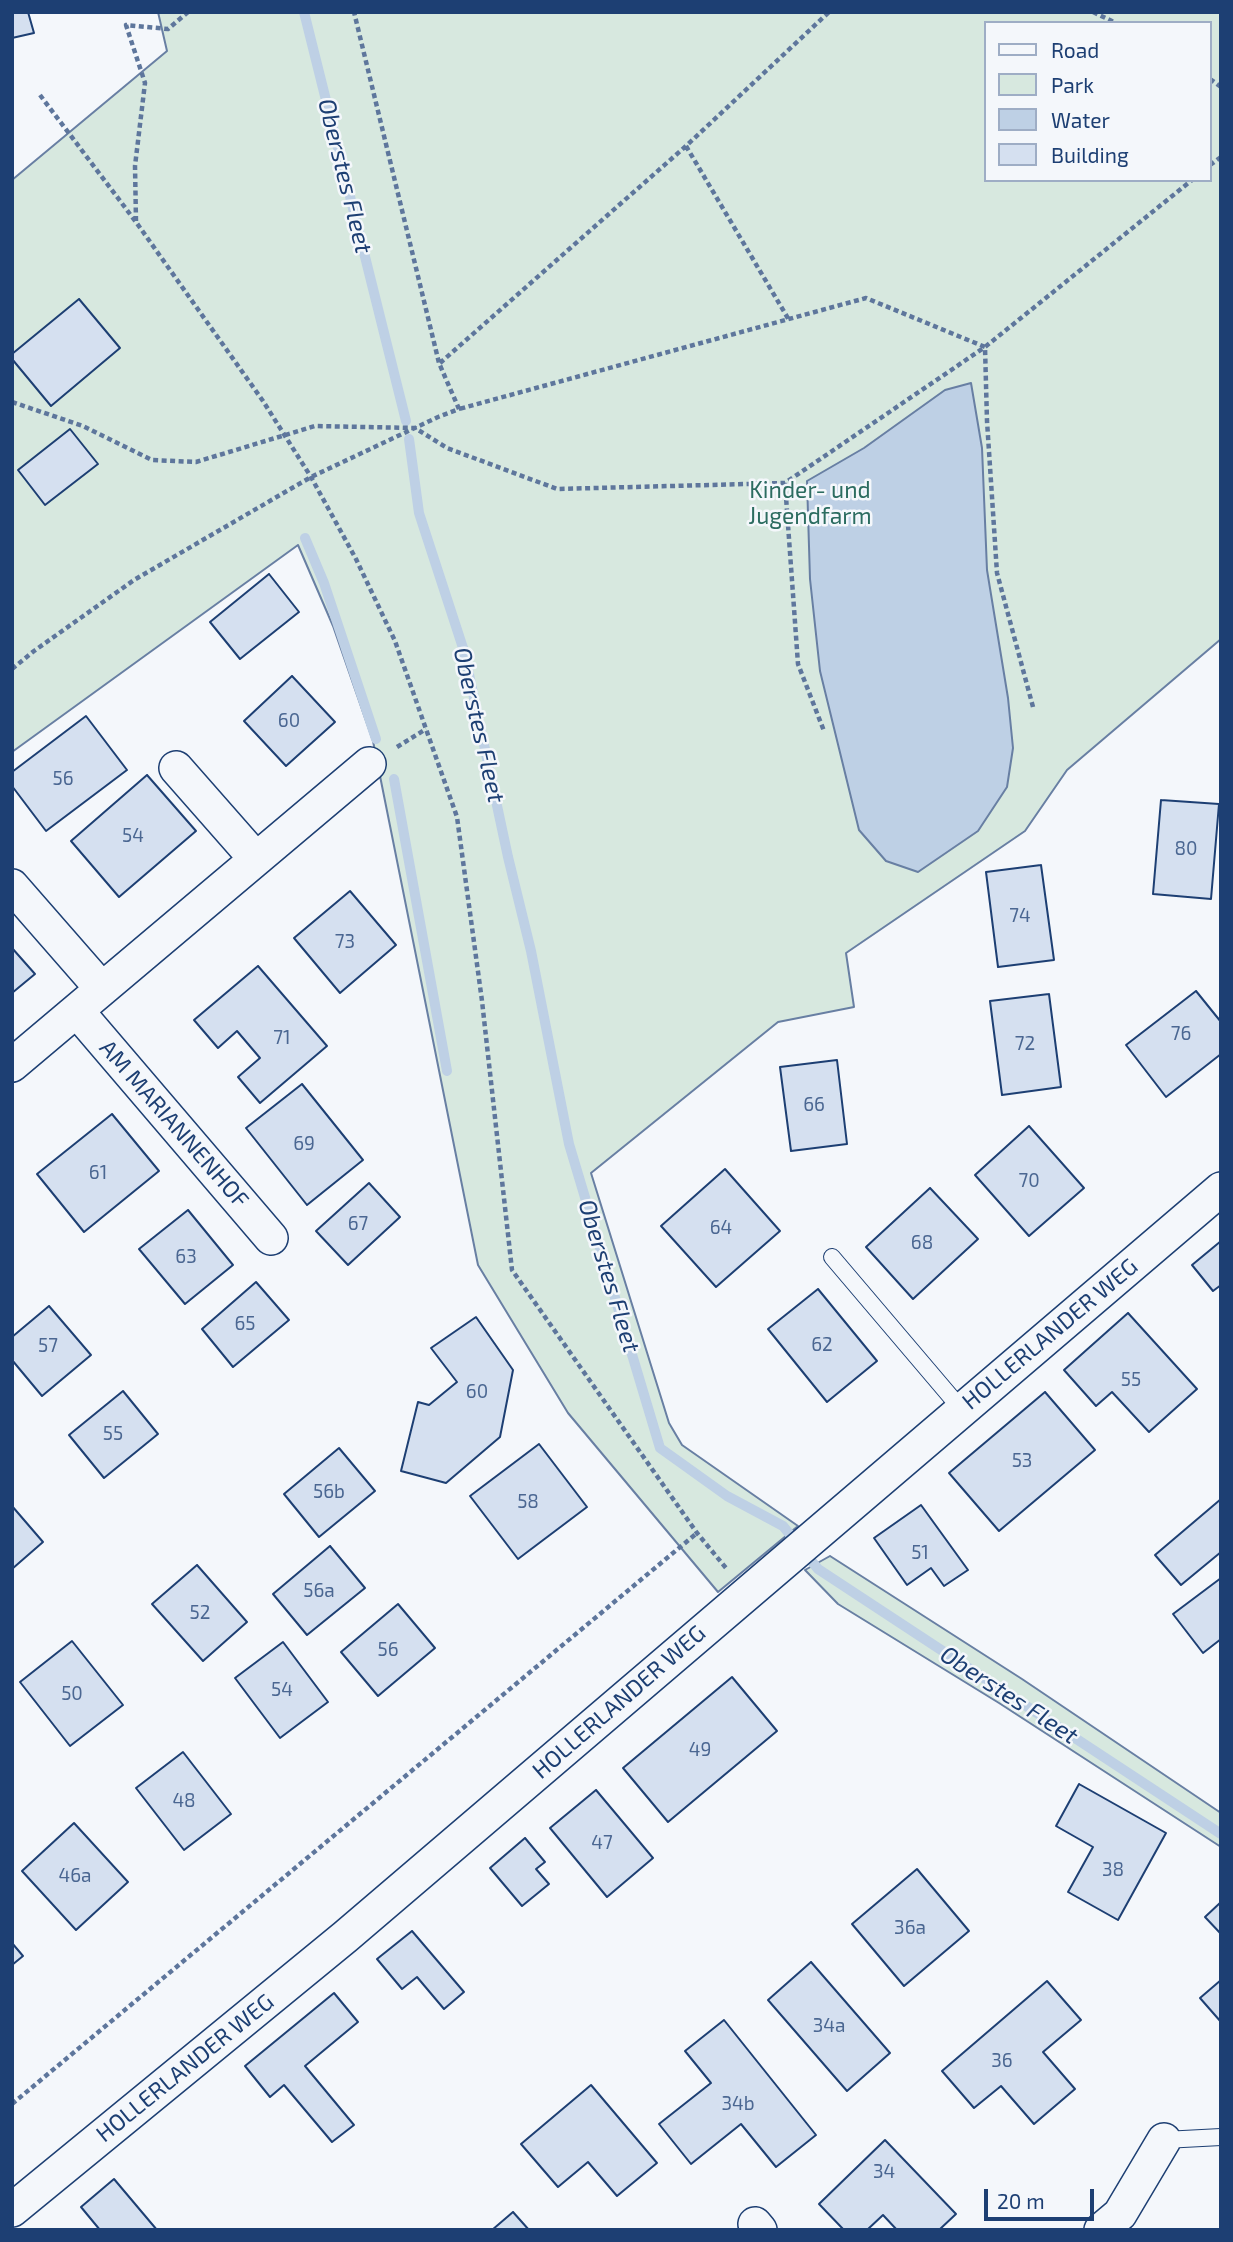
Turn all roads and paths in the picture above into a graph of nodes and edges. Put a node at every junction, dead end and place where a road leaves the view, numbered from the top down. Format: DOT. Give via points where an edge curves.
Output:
graph roads {
  1 [pos="188,12"];
  2 [pos="354,12"];
  3 [pos="829,12"];
  4 [pos="1093,12"];
  5 [pos="1112,21"];
  6 [pos="40,95"];
  7 [pos="686,146"];
  8 [pos="1190,182"];
  9 [pos="136,222"];
  10 [pos="789,320"];
  11 [pos="985,347"];
  12 [pos="439,363"];
  13 [pos="12,402"];
  14 [pos="459,409"];
  15 [pos="415,428"];
  16 [pos="285,435"];
  17 [pos="311,477"];
  18 [pos="785,483"];
  19 [pos="12,669"];
  20 [pos="1033,707"];
  21 [pos="824,731"];
  22 [pos="369,764"];
  23 [pos="176,768"];
  24 [pos="256,859"];
  25 [pos="12,886"];
  26 [pos="102,989"];
  27 [pos="76,1011"];
  28 [pos="12,1065"];
  29 [pos="1221,1189"];
  30 [pos="271,1238"];
  31 [pos="832,1257"];
  32 [pos="962,1410"];
  33 [pos="697,1533"];
  34 [pos="746,1593"];
  35 [pos="12,2104"];
  36 [pos="1221,2137"];
  37 [pos="1164,2140"];
  38 [pos="12,2210"];
  39 [pos="1101,2230"];
  1 -- 9 [label="path" via="168,29 126,24 145,83 135,166"];
  2 -- 12 [label="path"];
  3 -- 7 [label="path"];
  4 -- 5 [label="path"];
  6 -- 9 [label="path"];
  7 -- 10 [label="path"];
  7 -- 12 [label="path"];
  8 -- 11 [label="path"];
  9 -- 16 [label="path"];
  10 -- 11 [label="path" via="866,298"];
  10 -- 14 [label="path"];
  11 -- 18 [label="path"];
  11 -- 20 [label="path" via="998,573"];
  12 -- 14 [label="path"];
  13 -- 16 [label="path" via="83,426 152,460 196,462"];
  14 -- 15 [label="path"];
  15 -- 16 [label="path" via="315,426"];
  15 -- 17 [label="path"];
  15 -- 18 [label="path" via="447,448 556,489"];
  16 -- 17 [label="path"];
  17 -- 19 [label="path" via="134,580"];
  17 -- 33 [label="path" via="394,640 457,817 512,1270"];
  18 -- 21 [label="path" via="798,664"];
  22 -- 24 [label="street"];
  23 -- 24 [label="street"];
  24 -- 26 [label="street"];
  25 -- 26 [label="street"];
  26 -- 27 [label="street"];
  27 -- 28 [label="street"];
  27 -- 30 [label="street, AM MARIANNENHOF"];
  29 -- 32 [label="street, HOLLERLANDER WEG"];
  31 -- 32 [label="lane"];
  32 -- 34 [label="street, HOLLERLANDER WEG"];
  33 -- 34 [label="path"];
  33 -- 35 [label="path"];
  34 -- 38 [label="street, HOLLERLANDER WEG" via="345,1937"];
  36 -- 37 [label="lane"];
  37 -- 39 [label="street" via="1120,2214"];
}
